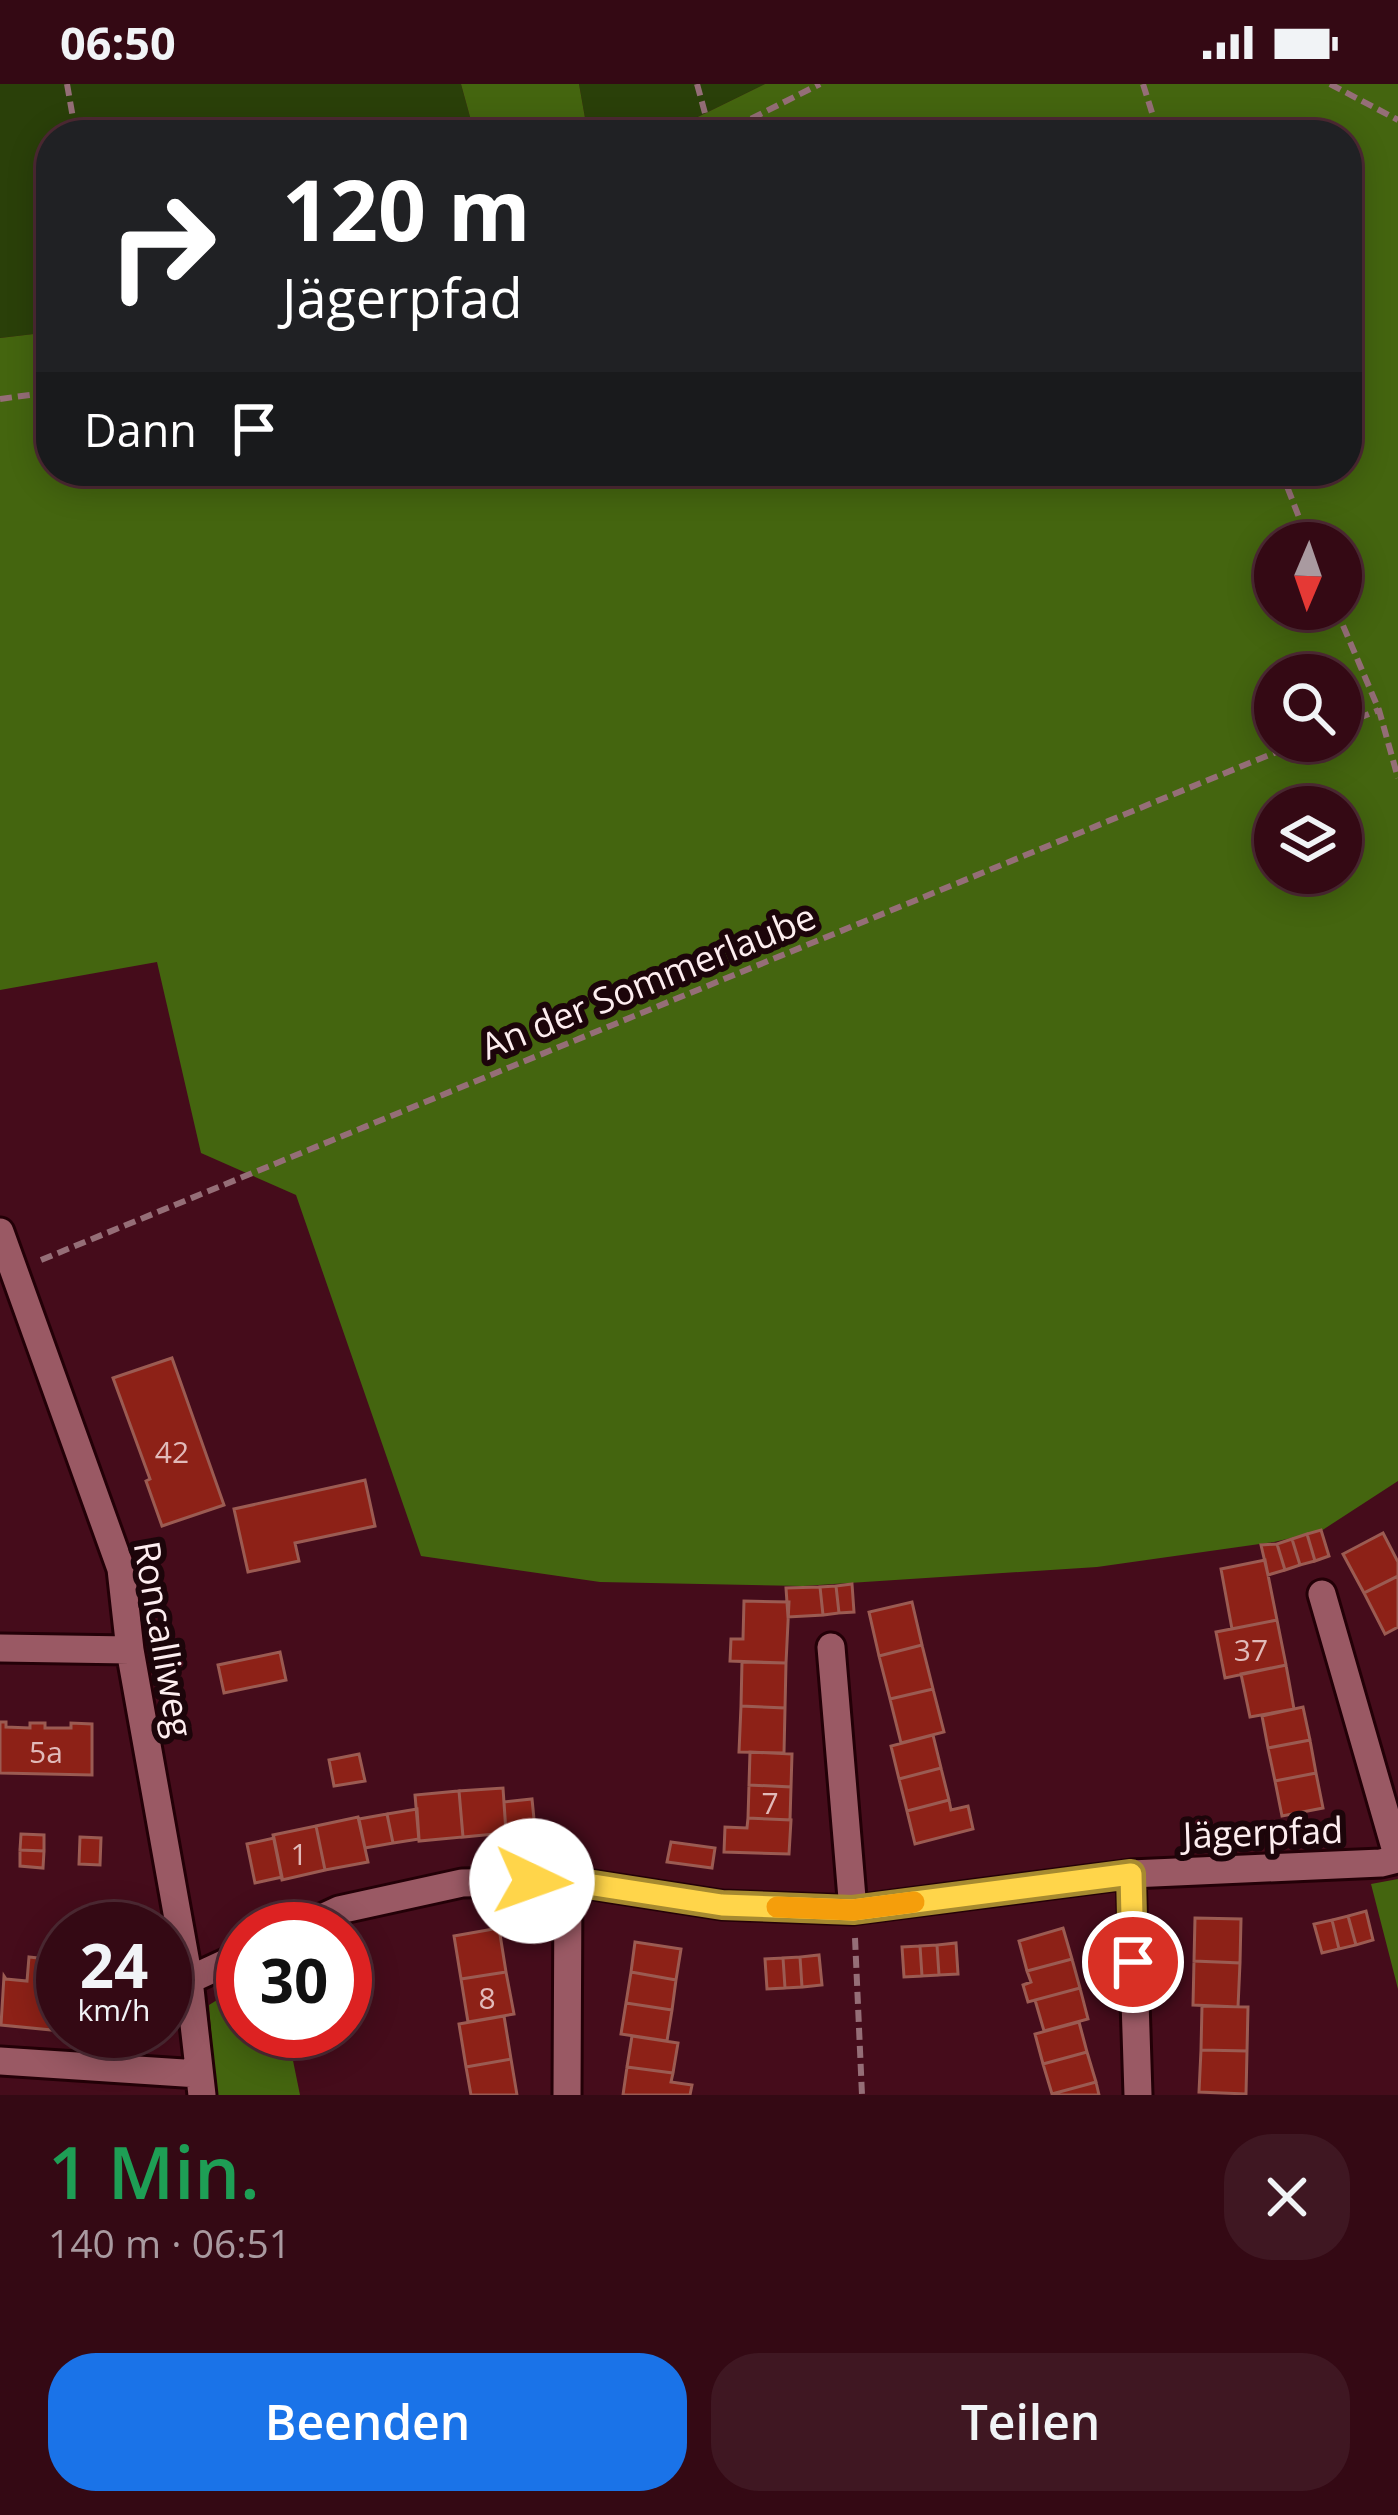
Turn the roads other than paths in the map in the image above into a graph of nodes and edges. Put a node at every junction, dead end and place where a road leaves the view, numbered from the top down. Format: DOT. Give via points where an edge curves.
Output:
graph roads {
  1 [pos="0,1232"];
  2 [pos="1322,1594"];
  3 [pos="831,1647"];
  4 [pos="0,1648"];
  5 [pos="130,1650"];
  6 [pos="1398,1859"];
  7 [pos="1131,1874"];
  8 [pos="568,1881"];
  9 [pos="175,1902"];
  10 [pos="372,1903"];
  11 [pos="853,1910"];
  12 [pos="192,2008"];
  13 [pos="0,2061"];
  14 [pos="200,2084"];
  15 [pos="567,2095"];
  16 [pos="1138,2095"];
  1 -- 5 [label="street, Roncalliweg" via="121,1569"];
  2 -- 6 [label="street, Jägerpfad"];
  3 -- 11 [label="street"];
  4 -- 5 [label="street"];
  5 -- 9 [label="street, Roncalliweg"];
  6 -- 7 [label="street, Jägerpfad"];
  7 -- 11 [label="street, Jägerpfad"];
  7 -- 16 [label="street"];
  8 -- 10 [label="street, Jägerpfad" via="461,1883"];
  8 -- 11 [label="street, Jägerpfad" via="722,1905"];
  8 -- 15 [label="street"];
  12 -- 14 [label="street, Roncalliweg"];
  13 -- 14 [label="street, Roncalliweg"];
}
